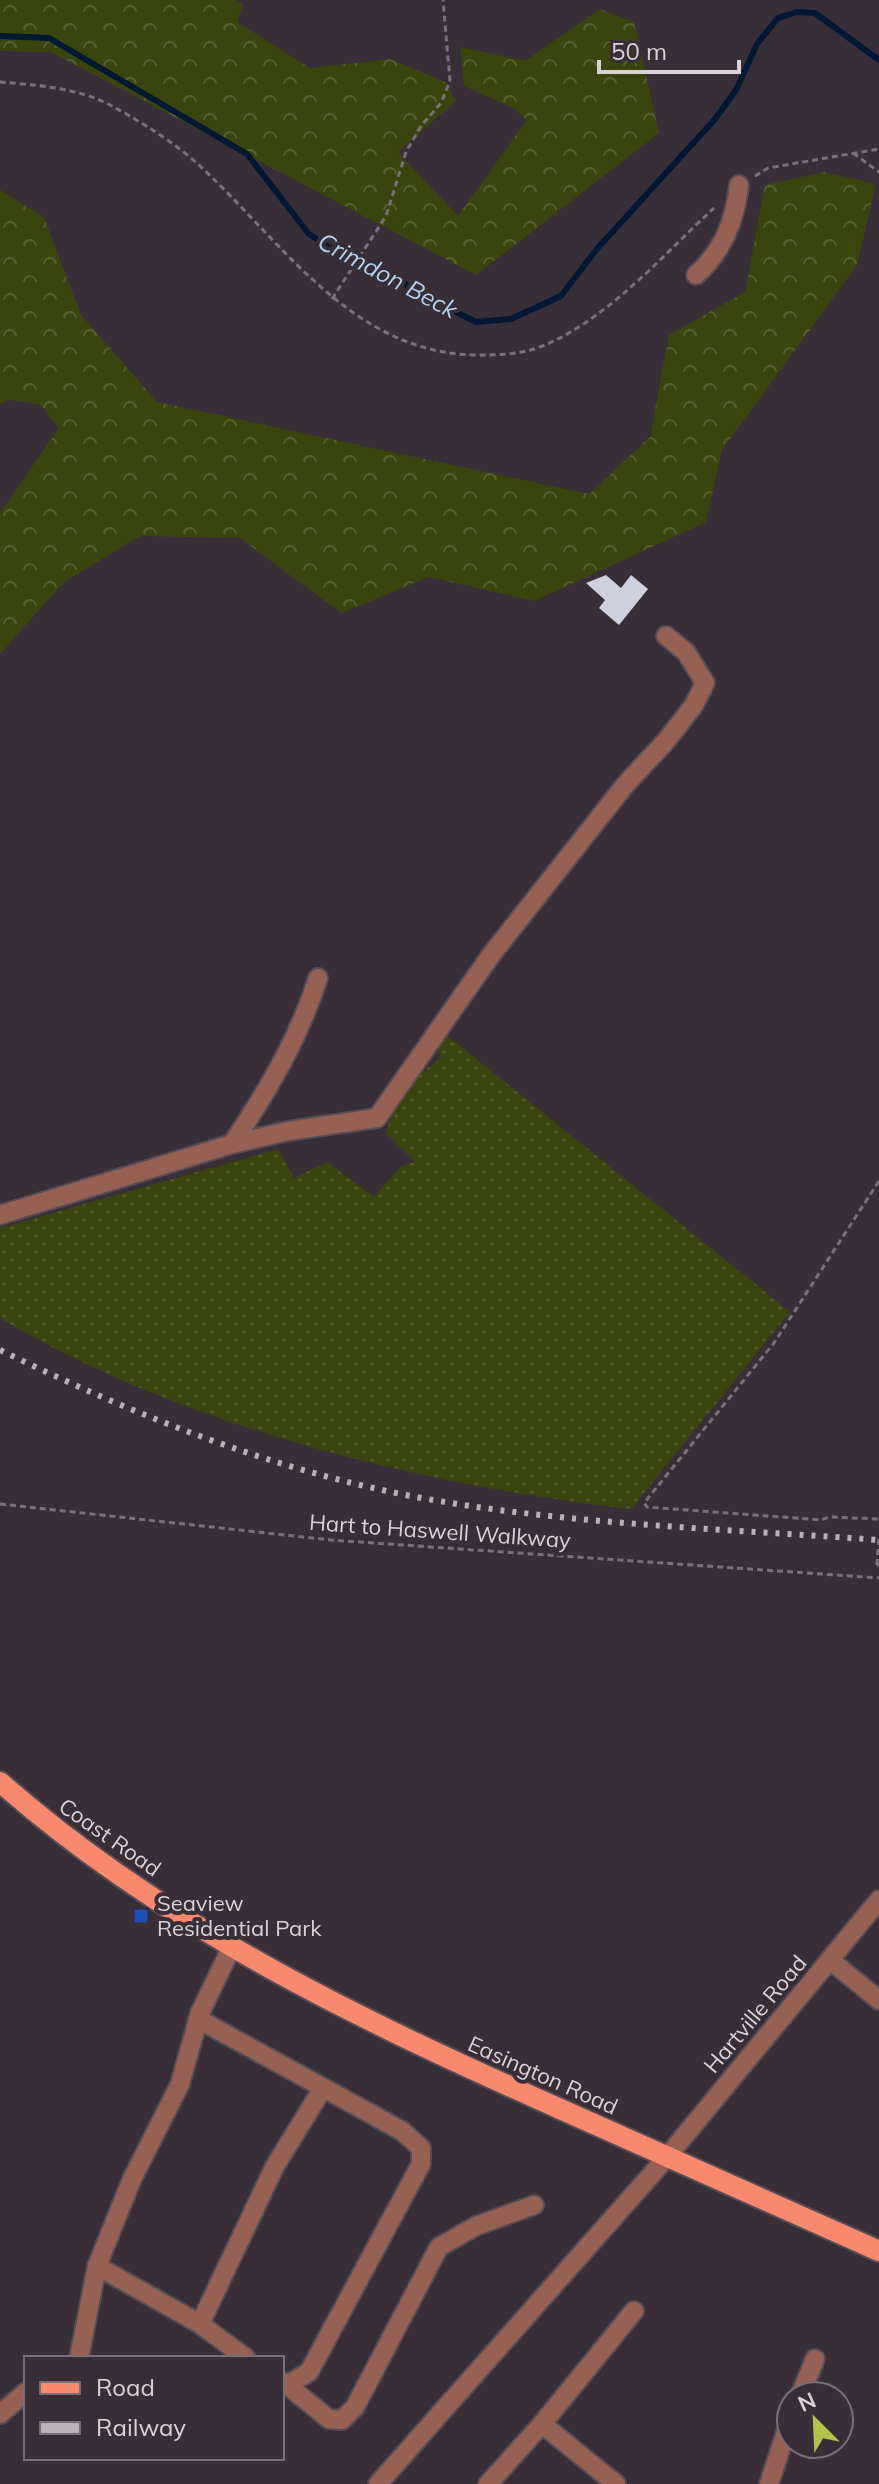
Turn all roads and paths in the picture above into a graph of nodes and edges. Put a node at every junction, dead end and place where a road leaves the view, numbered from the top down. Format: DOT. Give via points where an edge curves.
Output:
graph roads {
  1 [pos="443,0"];
  2 [pos="0,82"];
  3 [pos="879,149"];
  4 [pos="853,153"];
  5 [pos="879,172"];
  6 [pos="739,185"];
  7 [pos="716,206"];
  8 [pos="696,275"];
  9 [pos="332,299"];
  10 [pos="666,636"];
  11 [pos="318,978"];
  12 [pos="232,1144"];
  13 [pos="879,1181"];
  14 [pos="0,1215"];
  15 [pos="0,1504"];
  16 [pos="879,1519"];
  17 [pos="879,1537"];
  18 [pos="878,1565"];
  19 [pos="879,1578"];
  20 [pos="0,1782"];
  21 [pos="879,1900"];
  22 [pos="196,1926"];
  23 [pos="232,1946"];
  24 [pos="830,1960"];
  25 [pos="879,2000"];
  26 [pos="198,2019"];
  27 [pos="323,2088"];
  28 [pos="667,2157"];
  29 [pos="534,2205"];
  30 [pos="879,2251"];
  31 [pos="97,2266"];
  32 [pos="634,2311"];
  33 [pos="200,2324"];
  34 [pos="81,2356"];
  35 [pos="243,2356"];
  36 [pos="815,2359"];
  37 [pos="806,2380"];
  38 [pos="284,2383"];
  39 [pos="24,2394"];
  40 [pos="0,2414"];
  41 [pos="542,2424"];
  42 [pos="777,2460"];
  43 [pos="378,2484"];
  44 [pos="488,2484"];
  45 [pos="616,2484"];
  46 [pos="769,2484"];
  1 -- 9 [label="path" via="450,81 406,152 386,216"];
  2 -- 9 [label="path" via="59,89 110,104 158,135 201,167"];
  3 -- 4 [label="path"];
  4 -- 5 [label="path"];
  4 -- 6 [label="path" via="768,168"];
  6 -- 8 [label="street" via="735,216 723,242"];
  7 -- 9 [label="path" via="601,310 545,345 507,356 446,354 384,333"];
  10 -- 12 [label="street" via="686,652 705,683 694,705 491,955 377,1118"];
  11 -- 12 [label="street" via="306,1015"];
  12 -- 14 [label="street"];
  13 -- 16 [label="path" via="774,1343 644,1503 821,1520"];
  15 -- 19 [label="path, Hart to Haswell Walkway" via="331,1540"];
  17 -- 18 [label="path, bridge"];
  20 -- 22 [label="main road, Coast Road" via="44,1820"];
  21 -- 24 [label="street, Hartville Road"];
  22 -- 23 [label="main road, Easington Road"];
  23 -- 26 [label="street"];
  23 -- 28 [label="main road, Easington Road" via="344,2011"];
  24 -- 25 [label="street"];
  24 -- 28 [label="street, Hartville Road"];
  26 -- 27 [label="street"];
  26 -- 31 [label="street" via="180,2084 132,2179"];
  27 -- 33 [label="street" via="275,2166"];
  27 -- 38 [label="street" via="402,2131 421,2148 421,2164 309,2372"];
  28 -- 30 [label="main road, Easington Road"];
  28 -- 43 [label="street, Hartville Road"];
  29 -- 38 [label="street" via="476,2226 439,2247 355,2407 342,2420 329,2419"];
  31 -- 33 [label="street"];
  31 -- 34 [label="street"];
  32 -- 41 [label="street"];
  33 -- 35 [label="street"];
  36 -- 37 [label="street"];
  39 -- 40 [label="street"];
  41 -- 44 [label="street"];
  41 -- 45 [label="street"];
  42 -- 46 [label="street"];
}
